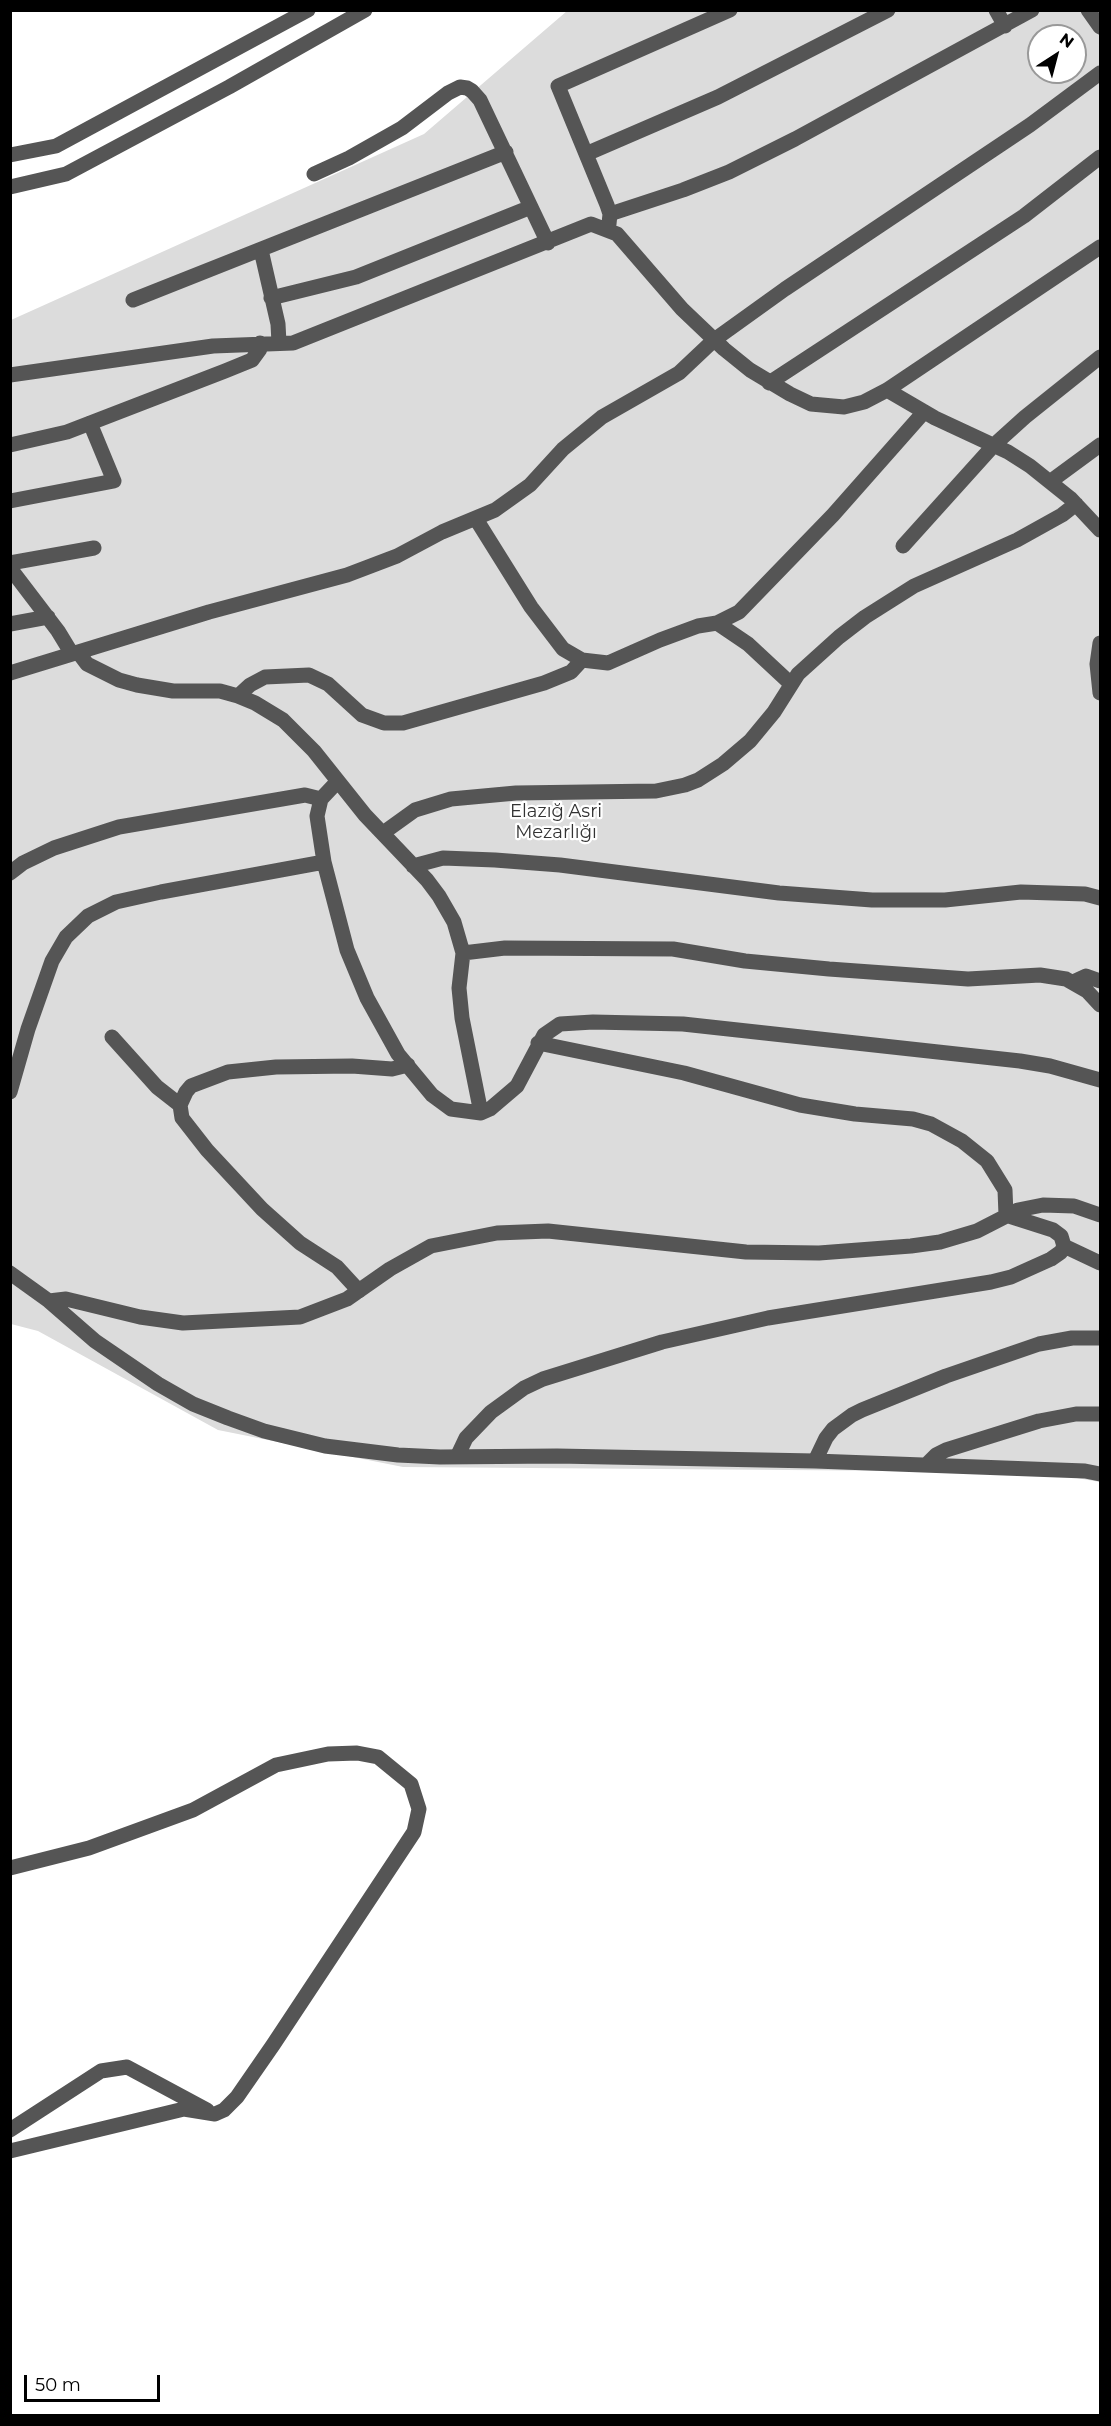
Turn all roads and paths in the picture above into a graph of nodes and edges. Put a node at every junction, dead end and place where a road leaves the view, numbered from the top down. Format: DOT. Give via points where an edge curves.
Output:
graph roads {
  1 [pos="308,10"];
  2 [pos="364,10"];
  3 [pos="730,10"];
  4 [pos="888,10"];
  5 [pos="996,10"];
  6 [pos="1032,10"];
  7 [pos="1088,10"];
  8 [pos="1005,26"];
  9 [pos="1101,27"];
  10 [pos="1101,73"];
  11 [pos="506,152"];
  12 [pos="586,154"];
  13 [pos="10,155"];
  14 [pos="1101,157"];
  15 [pos="314,174"];
  16 [pos="10,187"];
  17 [pos="531,207"];
  18 [pos="609,222"];
  19 [pos="548,243"];
  20 [pos="1101,248"];
  21 [pos="261,250"];
  22 [pos="271,298"];
  23 [pos="133,300"];
  24 [pos="714,340"];
  25 [pos="260,343"];
  26 [pos="279,343"];
  27 [pos="1101,357"];
  28 [pos="10,375"];
  29 [pos="770,383"];
  30 [pos="887,390"];
  31 [pos="924,412"];
  32 [pos="90,423"];
  33 [pos="10,445"];
  34 [pos="994,445"];
  35 [pos="1101,445"];
  36 [pos="1051,481"];
  37 [pos="10,501"];
  38 [pos="1076,504"];
  39 [pos="476,519"];
  40 [pos="1101,530"];
  41 [pos="903,546"];
  42 [pos="94,548"];
  43 [pos="10,563"];
  44 [pos="10,568"];
  45 [pos="48,617"];
  46 [pos="717,623"];
  47 [pos="10,624"];
  48 [pos="1101,643"];
  49 [pos="75,653"];
  50 [pos="582,660"];
  51 [pos="10,673"];
  52 [pos="791,684"];
  53 [pos="1101,693"];
  54 [pos="238,696"];
  55 [pos="338,781"];
  56 [pos="321,798"];
  57 [pos="383,833"];
  58 [pos="324,862"];
  59 [pos="413,866"];
  60 [pos="10,873"];
  61 [pos="1101,898"];
  62 [pos="463,952"];
  63 [pos="1101,981"];
  64 [pos="1072,982"];
  65 [pos="1101,1005"];
  66 [pos="112,1037"];
  67 [pos="538,1043"];
  68 [pos="408,1065"];
  69 [pos="1101,1080"];
  70 [pos="10,1092"];
  71 [pos="180,1105"];
  72 [pos="481,1113"];
  73 [pos="1006,1215"];
  74 [pos="1101,1215"];
  75 [pos="1064,1246"];
  76 [pos="1101,1263"];
  77 [pos="10,1273"];
  78 [pos="359,1291"];
  79 [pos="49,1301"];
  80 [pos="1101,1338"];
  81 [pos="1101,1414"];
  82 [pos="457,1457"];
  83 [pos="815,1461"];
  84 [pos="927,1464"];
  85 [pos="1101,1474"];
  86 [pos="10,1868"];
  87 [pos="215,2115"];
  88 [pos="10,2130"];
  89 [pos="10,2151"];
  1 -- 13 [label="street" via="56,146"];
  2 -- 16 [label="street" via="66,174"];
  3 -- 12 [label="street" via="558,86"];
  4 -- 12 [label="street" via="718,97"];
  5 -- 8 [label="street"];
  6 -- 8 [label="street"];
  7 -- 9 [label="street"];
  8 -- 18 [label="street" via="729,172"];
  10 -- 24 [label="street"];
  11 -- 15 [label="street" via="477,95 460,87 382,140"];
  11 -- 17 [label="street"];
  11 -- 21 [label="street"];
  12 -- 18 [label="street"];
  14 -- 29 [label="street" via="1023,216"];
  17 -- 19 [label="street"];
  17 -- 22 [label="street" via="356,277"];
  18 -- 19 [label="street" via="591,225"];
  18 -- 24 [label="street" via="682,309"];
  19 -- 26 [label="street" via="293,343"];
  20 -- 30 [label="street"];
  21 -- 22 [label="street"];
  21 -- 23 [label="street"];
  22 -- 26 [label="street"];
  24 -- 29 [label="street"];
  24 -- 39 [label="street" via="679,373 583,431 521,492"];
  25 -- 26 [label="street"];
  25 -- 28 [label="street"];
  25 -- 32 [label="street" via="252,360"];
  27 -- 34 [label="street"];
  29 -- 30 [label="street" via="811,404 834,408 854,405"];
  30 -- 31 [label="street"];
  31 -- 34 [label="street"];
  31 -- 46 [label="street" via="749,604"];
  32 -- 33 [label="street"];
  32 -- 37 [label="street" via="114,481"];
  34 -- 36 [label="street"];
  34 -- 41 [label="street"];
  35 -- 36 [label="street"];
  36 -- 38 [label="street"];
  38 -- 40 [label="street"];
  38 -- 52 [label="street" via="1017,540 937,574 891,599 806,665"];
  39 -- 49 [label="street" via="356,572"];
  39 -- 50 [label="street" via="563,650"];
  42 -- 43 [label="street"];
  44 -- 45 [label="street"];
  45 -- 47 [label="street"];
  45 -- 49 [label="street"];
  46 -- 50 [label="street" via="698,626 608,663"];
  46 -- 52 [label="street" via="748,644"];
  48 -- 53 [label="street" via="1096,664"];
  49 -- 51 [label="street"];
  49 -- 54 [label="street" via="87,664 128,682 173,691 220,691"];
  50 -- 54 [label="street" via="571,672 544,683 403,723 384,723 362,715 328,684 309,675 265,677"];
  52 -- 57 [label="street" via="750,741 711,773 685,785 656,791 516,793 451,799 415,810"];
  54 -- 55 [label="street" via="283,720"];
  55 -- 56 [label="street"];
  55 -- 57 [label="street"];
  56 -- 58 [label="street" via="317,816"];
  56 -- 60 [label="street" via="305,795 119,827 54,848"];
  57 -- 59 [label="street"];
  58 -- 68 [label="street" via="347,950 368,998"];
  58 -- 70 [label="street" via="116,902 88,916 66,937 52,961"];
  59 -- 61 [label="street" via="443,858 495,860 872,900 945,900 1022,892"];
  59 -- 62 [label="street" via="449,913"];
  62 -- 64 [label="street" via="506,948 674,949 830,969 968,978 1040,975"];
  62 -- 72 [label="street" via="460,1003"];
  63 -- 64 [label="street" via="1086,976"];
  64 -- 65 [label="street"];
  66 -- 71 [label="street" via="157,1087"];
  67 -- 69 [label="street" via="560,1024 683,1024 1020,1061"];
  67 -- 72 [label="street" via="517,1086"];
  67 -- 73 [label="street" via="684,1073 800,1105 931,1124 963,1141 987,1161 1005,1190"];
  68 -- 71 [label="street" via="392,1069 276,1067 228,1072 191,1086"];
  68 -- 72 [label="street" via="444,1106"];
  71 -- 78 [label="street" via="182,1119 262,1209 300,1243 337,1267"];
  73 -- 74 [label="street" via="1059,1204"];
  73 -- 75 [label="street" via="1053,1230 1061,1236"];
  73 -- 78 [label="street" via="977,1231 940,1242 819,1253 746,1252 548,1231 497,1233 430,1246"];
  75 -- 76 [label="street"];
  75 -- 82 [label="street" via="1051,1259 1011,1277 768,1318 662,1342 543,1379 490,1412 466,1438"];
  77 -- 79 [label="street"];
  78 -- 79 [label="street" via="300,1317 204,1323 163,1321 66,1299"];
  79 -- 82 [label="street" via="123,1362 193,1404 228,1418 325,1446"];
  80 -- 83 [label="street" via="1039,1344 862,1410 833,1429"];
  81 -- 84 [label="street" via="1039,1421 946,1450"];
  82 -- 83 [label="street"];
  83 -- 84 [label="street"];
  84 -- 85 [label="street"];
  86 -- 87 [label="street" via="89,1848 193,1810 276,1765 328,1754 378,1757 411,1784 419,1809 414,1832 243,2088"];
  87 -- 88 [label="street" via="127,2067 101,2071"];
  87 -- 89 [label="street" via="184,2109"];
}
